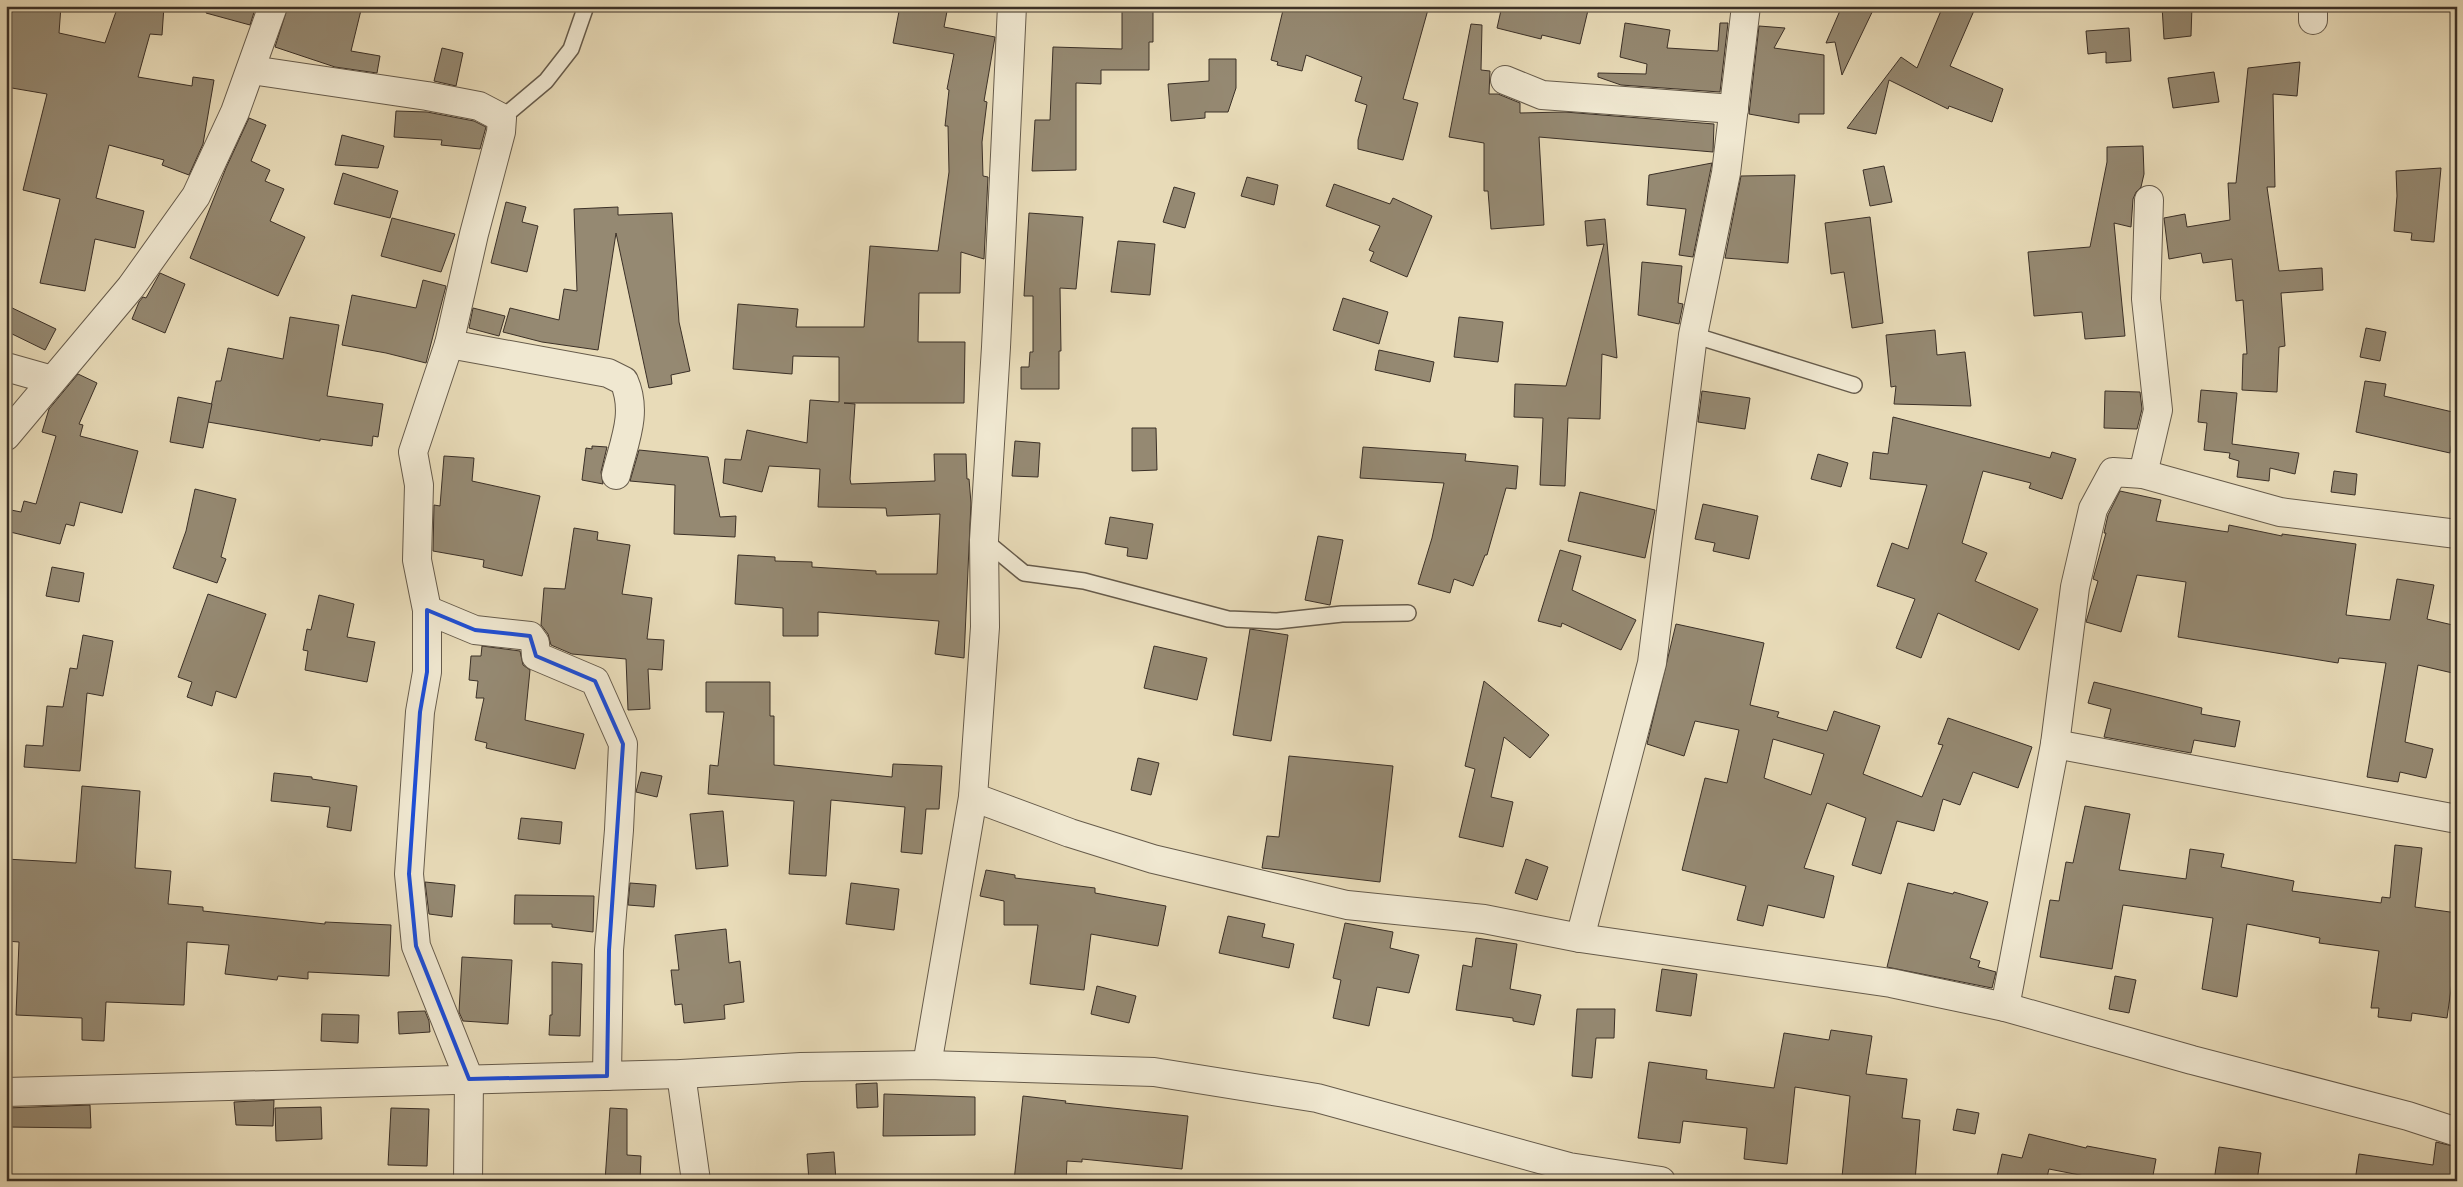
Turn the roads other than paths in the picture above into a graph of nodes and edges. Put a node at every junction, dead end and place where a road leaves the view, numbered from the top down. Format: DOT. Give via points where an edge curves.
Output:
graph roads {
  1 [pos="272,6"];
  2 [pos="586,6"];
  3 [pos="1012,6"];
  4 [pos="1746,6"];
  5 [pos="251,70"];
  6 [pos="1505,80"];
  7 [pos="1734,109"];
  8 [pos="502,118"];
  9 [pos="2149,200"];
  10 [pos="1693,335"];
  11 [pos="450,344"];
  12 [pos="6,367"];
  13 [pos="52,380"];
  14 [pos="1854,385"];
  15 [pos="6,436"];
  16 [pos="2143,474"];
  17 [pos="616,475"];
  18 [pos="2457,534"];
  19 [pos="984,540"];
  20 [pos="427,610"];
  21 [pos="1408,613"];
  22 [pos="2055,744"];
  23 [pos="973,797"];
  24 [pos="2457,819"];
  25 [pos="1580,938"];
  26 [pos="2005,1007"];
  27 [pos="927,1064"];
  28 [pos="681,1074"];
  29 [pos="607,1076"];
  30 [pos="469,1079"];
  31 [pos="6,1092"];
  32 [pos="2457,1132"];
  33 [pos="1570,1174"];
  34 [pos="468,1181"];
  35 [pos="696,1181"];
  36 [pos="1661,1181"];
  1 -- 5 [label="street"];
  2 -- 8 [label="lane" via="571,49 546,81"];
  3 -- 19 [label="street"];
  4 -- 7 [label="street"];
  5 -- 8 [label="street" via="436,97 479,106"];
  5 -- 13 [label="street" via="222,145 196,196 126,294"];
  6 -- 7 [label="street" via="1542,95"];
  7 -- 10 [label="street" via="1726,173"];
  8 -- 11 [label="street"];
  9 -- 16 [label="street" via="2146,299 2158,410"];
  10 -- 14 [label="lane"];
  10 -- 25 [label="street" via="1652,663"];
  11 -- 17 [label="street" via="608,373 624,381 631,396 630,419"];
  11 -- 20 [label="street" via="413,452 419,485 417,560"];
  12 -- 13 [label="street"];
  13 -- 15 [label="street"];
  16 -- 18 [label="street" via="2280,512"];
  16 -- 22 [label="street" via="2114,472 2093,509 2075,587"];
  19 -- 21 [label="lane" via="1024,573 1084,581 1228,619 1277,621 1342,614"];
  19 -- 23 [label="street" via="985,627"];
  20 -- 29 [label="street" via="475,630 530,636 535,643 536,656 595,681 622,744 620,830 609,950"];
  20 -- 30 [label="street" via="427,672 420,712 409,874 416,946"];
  22 -- 24 [label="street"];
  22 -- 26 [label="street"];
  23 -- 25 [label="street" via="1153,859 1338,903 1484,919"];
  23 -- 27 [label="street"];
  25 -- 26 [label="street" via="1891,983"];
  26 -- 32 [label="street"];
  27 -- 28 [label="street"];
  27 -- 33 [label="street" via="1164,1073 1317,1098"];
  28 -- 29 [label="street"];
  28 -- 35 [label="street"];
  29 -- 30 [label="street"];
  30 -- 31 [label="street"];
  30 -- 34 [label="street"];
  33 -- 36 [label="street"];
}
